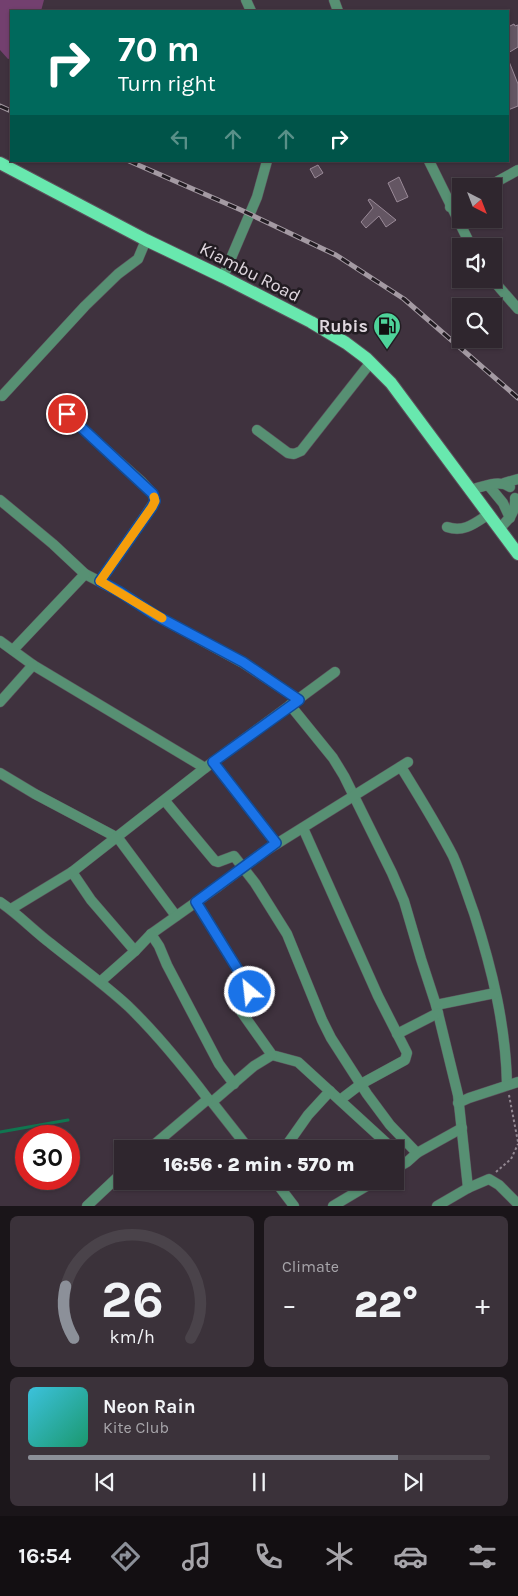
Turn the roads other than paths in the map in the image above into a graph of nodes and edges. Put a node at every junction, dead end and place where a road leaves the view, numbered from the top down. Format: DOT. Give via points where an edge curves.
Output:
graph roads {
  1 [pos="267,162"];
  2 [pos="429,162"];
  3 [pos="0,163"];
  4 [pos="518,170"];
  5 [pos="502,179"];
  6 [pos="450,206"];
  7 [pos="467,238"];
  8 [pos="146,240"];
  9 [pos="223,276"];
  10 [pos="500,288"];
  11 [pos="518,308"];
  12 [pos="371,362"];
  13 [pos="1,397"];
  14 [pos="67,414"];
  15 [pos="257,430"];
  16 [pos="518,479"];
  17 [pos="489,486"];
  18 [pos="470,490"];
  19 [pos="0,500"];
  20 [pos="514,507"];
  21 [pos="489,514"];
  22 [pos="448,527"];
  23 [pos="500,528"];
  24 [pos="518,554"];
  25 [pos="84,574"];
  26 [pos="100,581"];
  27 [pos="0,641"];
  28 [pos="13,650"];
  29 [pos="33,665"];
  30 [pos="335,672"];
  31 [pos="0,702"];
  32 [pos="295,703"];
  33 [pos="209,765"];
  34 [pos="0,773"];
  35 [pos="354,796"];
  36 [pos="165,800"];
  37 [pos="303,828"];
  38 [pos="118,838"];
  39 [pos="276,843"];
  40 [pos="243,868"];
  41 [pos="72,872"];
  42 [pos="0,902"];
  43 [pos="196,902"];
  44 [pos="12,909"];
  45 [pos="176,916"];
  46 [pos="151,934"];
  47 [pos="135,952"];
  48 [pos="100,982"];
  49 [pos="495,992"];
  50 [pos="437,1009"];
  51 [pos="398,1034"];
  52 [pos="272,1055"];
  53 [pos="518,1082"];
  54 [pos="234,1084"];
  55 [pos="361,1084"];
  56 [pos="507,1085"];
  57 [pos="330,1091"];
  58 [pos="210,1100"];
  59 [pos="340,1100"];
  60 [pos="458,1103"];
  61 [pos="462,1128"];
  62 [pos="160,1140"];
  63 [pos="242,1140"];
  64 [pos="290,1140"];
  65 [pos="383,1140"];
  66 [pos="416,1153"];
  67 [pos="404,1159"];
  68 [pos="407,1162"];
  69 [pos="404,1164"];
  70 [pos="114,1181"];
  71 [pos="468,1188"];
  72 [pos="282,1190"];
  73 [pos="360,1190"];
  74 [pos="518,1204"];
  75 [pos="87,1206"];
  76 [pos="294,1206"];
  77 [pos="333,1206"];
  78 [pos="437,1206"];
  1 -- 9 [label="street" via="257,197"];
  2 -- 6 [label="street"];
  3 -- 8 [label="main road, Kiambu Road"];
  4 -- 5 [label="street"];
  6 -- 7 [label="street"];
  8 -- 9 [label="main road, Kiambu Road"];
  8 -- 13 [label="street" via="138,259 85,306"];
  9 -- 12 [label="main road, Kiambu Road" via="346,342"];
  10 -- 11 [label="street"];
  12 -- 15 [label="street" via="301,452 288,453"];
  12 -- 18 [label="main road, Kiambu Road" via="405,401"];
  14 -- 26 [label="street" via="153,494 155,501"];
  16 -- 17 [label="street" via="507,485"];
  17 -- 18 [label="street"];
  17 -- 20 [label="street" via="502,503"];
  18 -- 21 [label="main road, Kiambu Road"];
  19 -- 25 [label="street"];
  20 -- 23 [label="street"];
  21 -- 22 [label="street" via="464,530"];
  21 -- 23 [label="main road, Kiambu Road"];
  23 -- 24 [label="main road, Kiambu Road"];
  25 -- 26 [label="street"];
  25 -- 28 [label="street"];
  26 -- 32 [label="street" via="243,662"];
  27 -- 28 [label="street"];
  28 -- 29 [label="street"];
  29 -- 31 [label="street"];
  29 -- 33 [label="street"];
  30 -- 32 [label="street"];
  32 -- 33 [label="street"];
  32 -- 35 [label="street" via="333,758"];
  33 -- 36 [label="street"];
  33 -- 39 [label="street"];
  34 -- 38 [label="street"];
  35 -- 37 [label="street"];
  35 -- 49 [label="street" via="404,764 453,858 483,939"];
  35 -- 50 [label="street" via="401,894"];
  36 -- 38 [label="street"];
  36 -- 40 [label="street" via="215,861 231,855"];
  37 -- 39 [label="street"];
  37 -- 51 [label="street"];
  38 -- 41 [label="street"];
  38 -- 45 [label="street"];
  39 -- 40 [label="street"];
  40 -- 43 [label="street"];
  40 -- 55 [label="street" via="287,934 322,1020"];
  41 -- 44 [label="street"];
  41 -- 47 [label="street"];
  42 -- 44 [label="street"];
  43 -- 45 [label="street"];
  43 -- 52 [label="street" via="248,986 250,992 240,1010"];
  44 -- 48 [label="street" via="49,943"];
  45 -- 46 [label="street"];
  46 -- 47 [label="street"];
  46 -- 54 [label="street" via="219,1064"];
  47 -- 48 [label="street"];
  48 -- 58 [label="street" via="143,1021"];
  49 -- 50 [label="street"];
  49 -- 56 [label="street" via="506,1052"];
  50 -- 51 [label="street"];
  50 -- 60 [label="street"];
  51 -- 55 [label="street" via="407,1053 405,1060"];
  52 -- 54 [label="street"];
  52 -- 57 [label="street" via="298,1062"];
  53 -- 56 [label="street"];
  54 -- 58 [label="street"];
  55 -- 59 [label="street"];
  55 -- 66 [label="street"];
  56 -- 60 [label="street"];
  57 -- 59 [label="street"];
  57 -- 64 [label="street"];
  58 -- 62 [label="street"];
  58 -- 63 [label="street"];
  59 -- 65 [label="street"];
  60 -- 61 [label="street"];
  61 -- 66 [label="street"];
  61 -- 71 [label="street"];
  66 -- 68 [label="street"];
  67 -- 68 [label="street"];
  68 -- 69 [label="street"];
  70 -- 75 [label="street"];
  71 -- 74 [label="street" via="489,1179"];
  71 -- 78 [label="street"];
  72 -- 76 [label="street"];
  73 -- 77 [label="street"];
}
